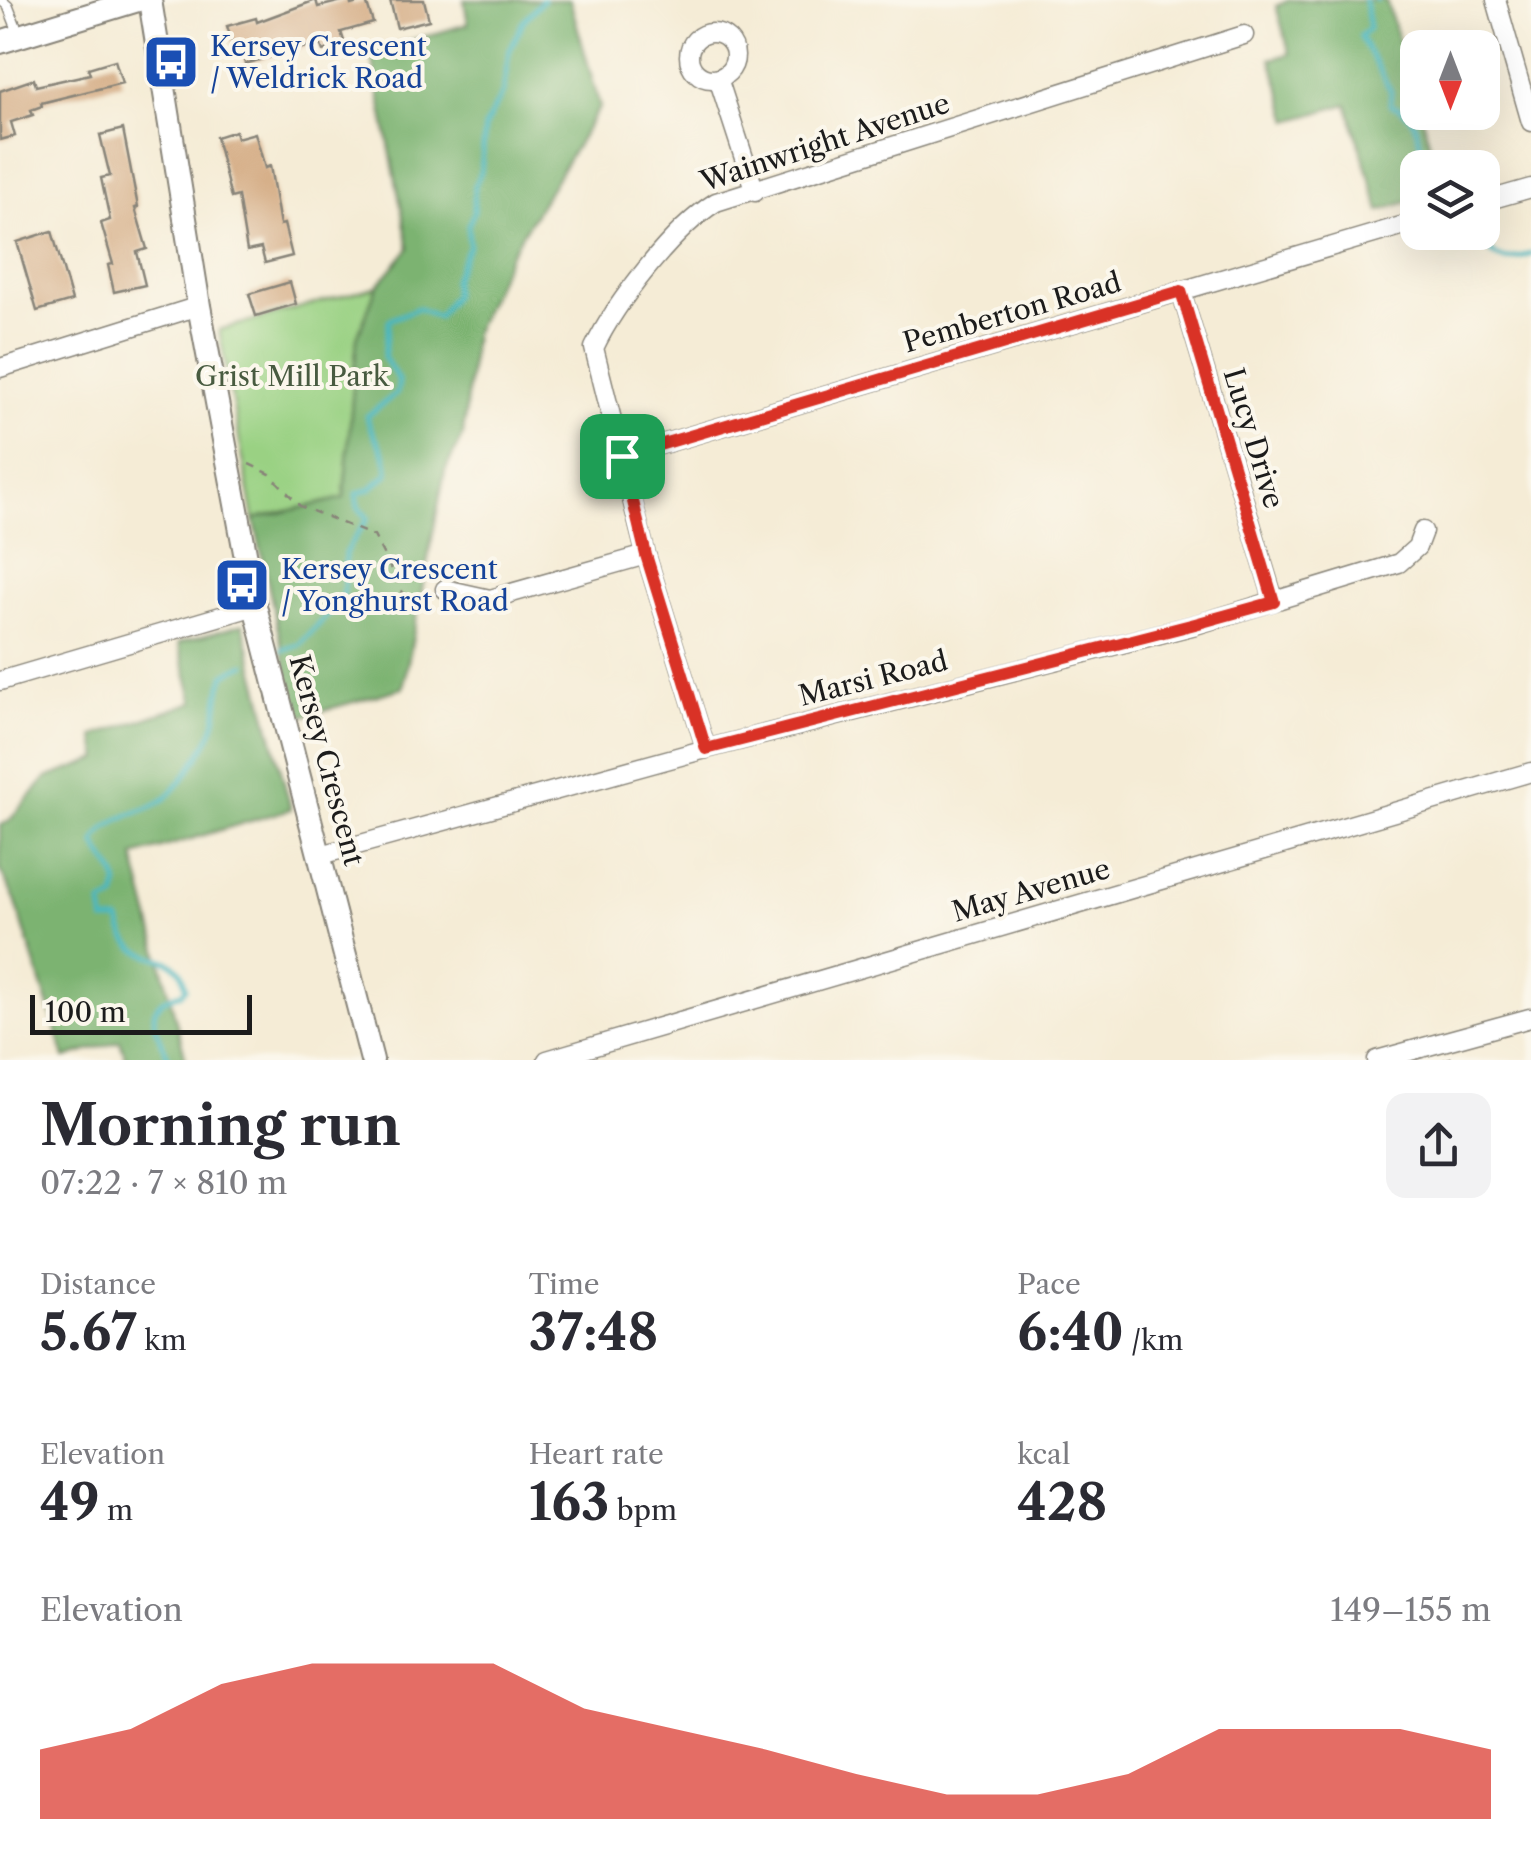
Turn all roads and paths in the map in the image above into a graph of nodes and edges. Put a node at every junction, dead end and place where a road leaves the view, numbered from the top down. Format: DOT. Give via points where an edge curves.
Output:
graph roads {
  1 [pos="1,0"];
  2 [pos="138,0"];
  3 [pos="150,0"];
  4 [pos="1496,0"];
  5 [pos="1244,35"];
  6 [pos="10,39"];
  7 [pos="718,78"];
  8 [pos="1531,122"];
  9 [pos="1531,188"];
  10 [pos="755,192"];
  11 [pos="1500,197"];
  12 [pos="1400,227"];
  13 [pos="1181,291"];
  14 [pos="199,306"];
  15 [pos="0,368"];
  16 [pos="622,456"];
  17 [pos="243,461"];
  18 [pos="1423,531"];
  19 [pos="646,555"];
  20 [pos="445,588"];
  21 [pos="1274,602"];
  22 [pos="255,606"];
  23 [pos="0,681"];
  24 [pos="706,749"];
  25 [pos="1531,772"];
  26 [pos="321,855"];
  27 [pos="1530,1018"];
  28 [pos="1418,1054"];
  29 [pos="372,1060"];
  30 [pos="546,1060"];
  31 [pos="1377,1060"];
  1 -- 6 [label="lane" via="8,6"];
  2 -- 6 [label="street"];
  3 -- 14 [label="street, Kersey Crescent"];
  4 -- 8 [label="street"];
  5 -- 10 [label="street, Wainwright Avenue"];
  7 -- 10 [label="street"];
  9 -- 11 [label="street"];
  10 -- 16 [label="street, Wainwright Avenue" via="716,202 692,217 607,320 594,348"];
  12 -- 13 [label="street, Pemberton Road"];
  13 -- 16 [label="street, Pemberton Road"];
  13 -- 21 [label="street, Lucy Drive"];
  14 -- 15 [label="street"];
  14 -- 22 [label="street, Kersey Crescent"];
  16 -- 19 [label="street, Wainwright Avenue"];
  17 -- 20 [label="path" via="270,474 300,506 369,533 403,592"];
  18 -- 21 [label="street, Marsi Road" via="1417,548 1399,562"];
  19 -- 20 [label="street" via="490,599"];
  19 -- 24 [label="street, Wainwright Avenue"];
  21 -- 24 [label="street, Marsi Road"];
  22 -- 23 [label="street"];
  22 -- 26 [label="street, Kersey Crescent"];
  24 -- 26 [label="street, Marsi Road"];
  25 -- 30 [label="street, May Avenue"];
  26 -- 29 [label="street, Kersey Crescent"];
  27 -- 28 [label="street"];
  28 -- 31 [label="street"];
}
